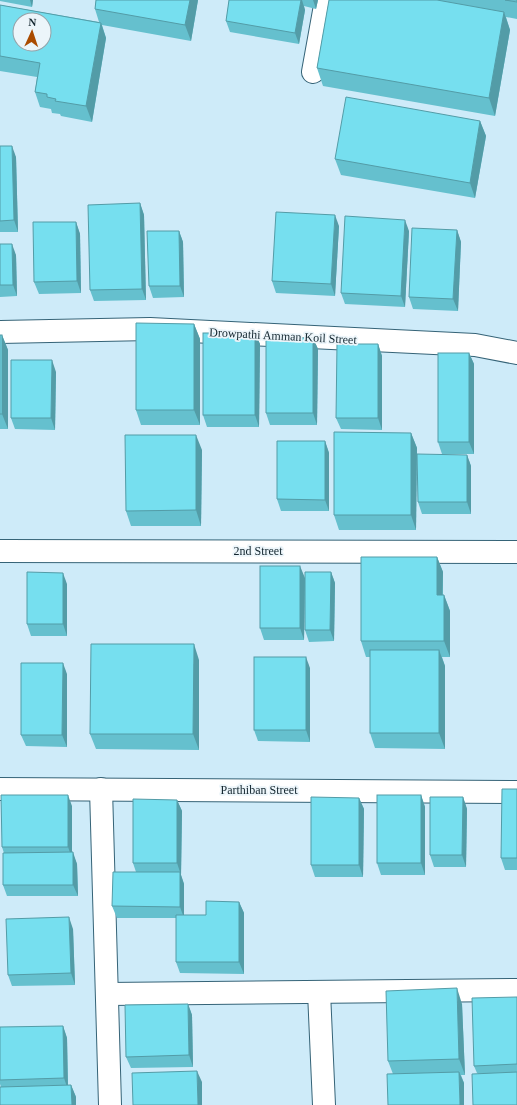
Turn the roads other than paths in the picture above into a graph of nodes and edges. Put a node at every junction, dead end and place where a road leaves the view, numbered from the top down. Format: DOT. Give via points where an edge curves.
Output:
graph roads {
  1 [pos="326,0"];
  2 [pos="313,72"];
  3 [pos="0,332"];
  4 [pos="517,353"];
  5 [pos="0,551"];
  6 [pos="517,552"];
  7 [pos="0,789"];
  8 [pos="101,790"];
  9 [pos="517,792"];
  10 [pos="517,990"];
  11 [pos="319,992"];
  12 [pos="107,994"];
  13 [pos="110,1105"];
  14 [pos="324,1105"];
  1 -- 2 [label="street"];
  3 -- 4 [label="street, Drowpathi Amman Koil Street" via="150,329 475,345"];
  5 -- 6 [label="street, 2nd Street"];
  7 -- 8 [label="street, Parthiban Street"];
  8 -- 9 [label="street, Parthiban Street"];
  8 -- 12 [label="street"];
  10 -- 11 [label="street"];
  11 -- 12 [label="street"];
  11 -- 14 [label="street"];
  12 -- 13 [label="street"];
}
